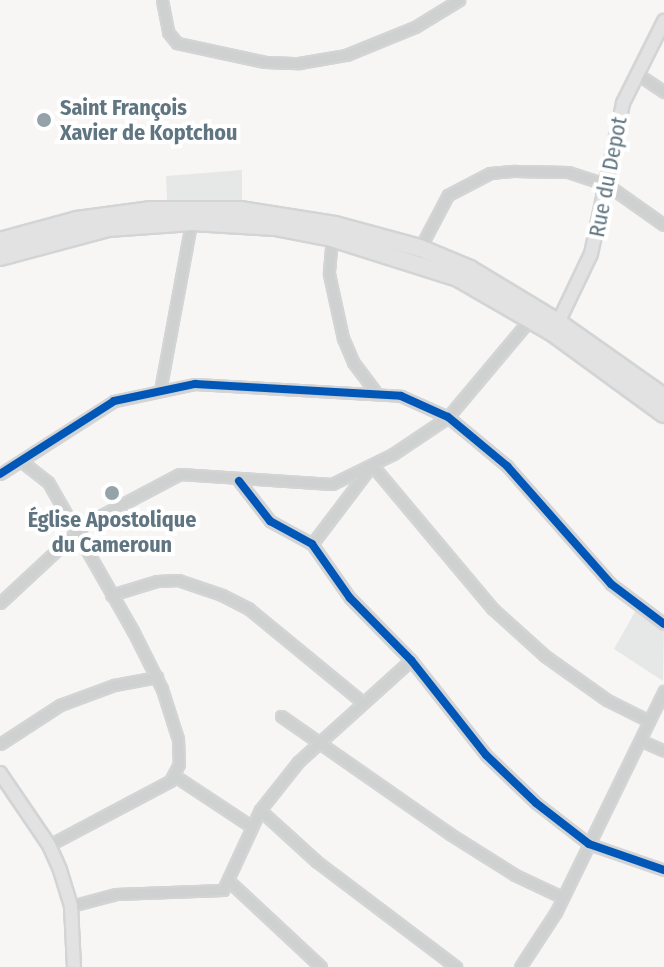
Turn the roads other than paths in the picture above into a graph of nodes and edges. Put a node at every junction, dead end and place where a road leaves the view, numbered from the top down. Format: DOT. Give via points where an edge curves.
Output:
graph roads {
  1 [pos="162,0"];
  2 [pos="459,0"];
  3 [pos="664,21"];
  4 [pos="636,73"];
  5 [pos="664,92"];
  6 [pos="606,184"];
  7 [pos="192,215"];
  8 [pos="664,225"];
  9 [pos="334,231"];
  10 [pos="48,236"];
  11 [pos="0,241"];
  12 [pos="420,248"];
  13 [pos="0,257"];
  14 [pos="533,314"];
  15 [pos="556,328"];
  16 [pos="160,391"];
  17 [pos="375,391"];
  18 [pos="664,397"];
  19 [pos="664,414"];
  20 [pos="448,417"];
  21 [pos="21,461"];
  22 [pos="372,465"];
  23 [pos="0,474"];
  24 [pos="239,481"];
  25 [pos="74,532"];
  26 [pos="312,544"];
  27 [pos="111,595"];
  28 [pos="0,603"];
  29 [pos="664,624"];
  30 [pos="411,660"];
  31 [pos="157,677"];
  32 [pos="664,691"];
  33 [pos="361,701"];
  34 [pos="281,716"];
  35 [pos="649,721"];
  36 [pos="319,741"];
  37 [pos="642,741"];
  38 [pos="0,744"];
  39 [pos="664,751"];
  40 [pos="0,773"];
  41 [pos="175,776"];
  42 [pos="260,810"];
  43 [pos="252,827"];
  44 [pos="589,844"];
  45 [pos="49,845"];
  46 [pos="664,870"];
  47 [pos="231,883"];
  48 [pos="562,897"];
  49 [pos="71,906"];
  50 [pos="74,967"];
  51 [pos="321,967"];
  52 [pos="456,967"];
  53 [pos="520,967"];
  1 -- 2 [label="street" via="168,32 177,43 265,62 299,63 346,55 415,27"];
  3 -- 4 [label="street, Rue du Depot"];
  4 -- 5 [label="street"];
  4 -- 6 [label="street, Rue du Depot" via="623,103"];
  6 -- 8 [label="street"];
  6 -- 12 [label="street" via="542,169 490,173 448,195"];
  6 -- 15 [label="street, Rue du Depot" via="591,254"];
  7 -- 9 [label="highway"];
  7 -- 10 [label="highway"];
  7 -- 16 [label="street"];
  9 -- 12 [label="highway"];
  9 -- 14 [label="highway" via="458,278"];
  9 -- 17 [label="street" via="329,274 343,338"];
  10 -- 11 [label="highway"];
  10 -- 13 [label="highway"];
  12 -- 14 [label="highway" via="470,269"];
  14 -- 15 [label="highway"];
  14 -- 20 [label="street"];
  15 -- 18 [label="highway"];
  15 -- 19 [label="highway"];
  16 -- 17 [label="street" via="246,383"];
  16 -- 21 [label="street" via="114,401 87,414"];
  17 -- 20 [label="street"];
  20 -- 22 [label="street"];
  20 -- 29 [label="street" via="507,466 611,584"];
  21 -- 23 [label="street"];
  21 -- 25 [label="street" via="48,482"];
  22 -- 24 [label="street" via="332,484"];
  22 -- 26 [label="street"];
  22 -- 35 [label="street" via="493,609 545,656 607,700"];
  24 -- 25 [label="street" via="180,474 114,505"];
  24 -- 26 [label="street" via="270,521"];
  25 -- 27 [label="street"];
  25 -- 28 [label="street"];
  26 -- 30 [label="street" via="350,598"];
  27 -- 31 [label="street"];
  27 -- 33 [label="street" via="168,580 222,595 249,609"];
  30 -- 33 [label="street"];
  30 -- 44 [label="street" via="505,775"];
  31 -- 38 [label="street" via="114,685 60,705"];
  31 -- 41 [label="street" via="178,739"];
  32 -- 35 [label="street"];
  33 -- 36 [label="street"];
  34 -- 36 [label="street"];
  35 -- 37 [label="street"];
  36 -- 42 [label="street"];
  36 -- 48 [label="street" via="450,834"];
  37 -- 39 [label="street"];
  37 -- 44 [label="street"];
  40 -- 45 [label="street"];
  41 -- 43 [label="street"];
  41 -- 45 [label="street"];
  42 -- 43 [label="street"];
  42 -- 52 [label="street" via="316,861"];
  43 -- 47 [label="street"];
  44 -- 46 [label="street"];
  44 -- 48 [label="street"];
  45 -- 49 [label="street"];
  47 -- 49 [label="street" via="223,890 116,894"];
  47 -- 51 [label="street"];
  48 -- 53 [label="street"];
  49 -- 50 [label="street"];
}
